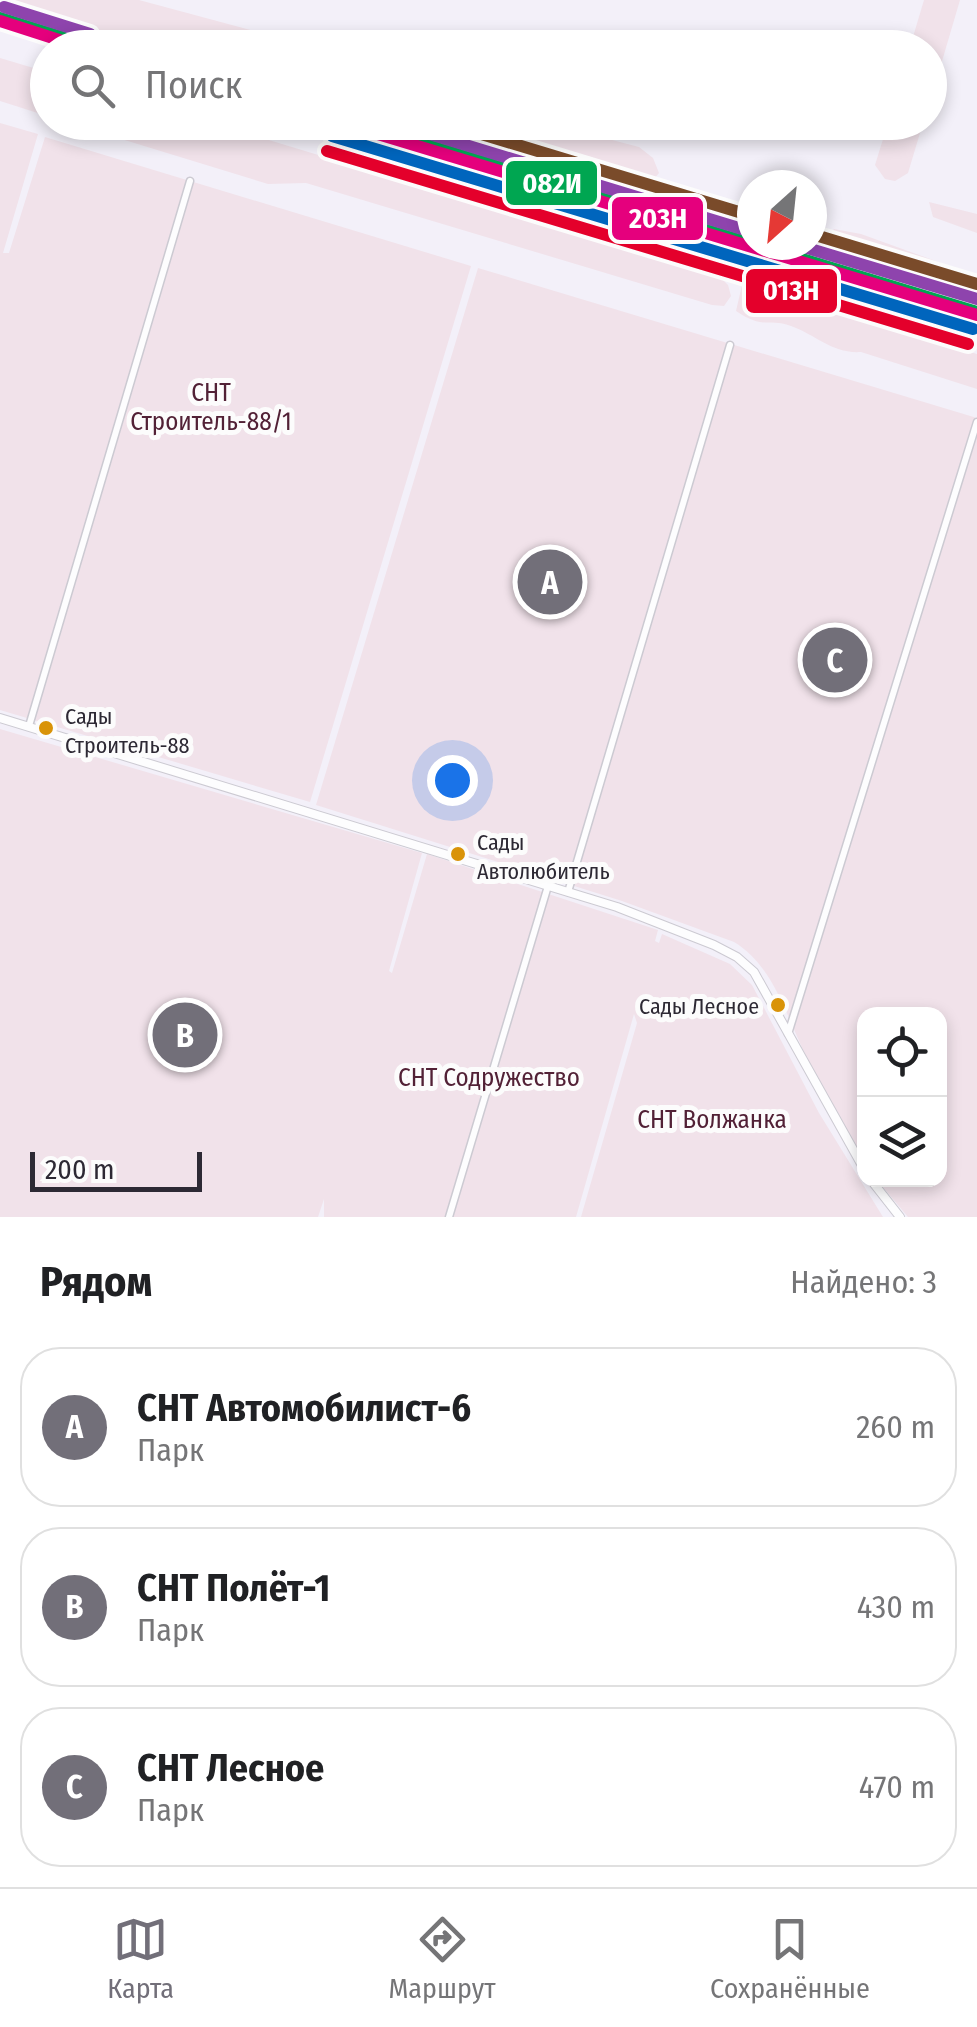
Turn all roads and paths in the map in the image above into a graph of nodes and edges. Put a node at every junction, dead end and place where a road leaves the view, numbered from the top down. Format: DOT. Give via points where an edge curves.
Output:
graph roads {
  1 [pos="190,181"];
  2 [pos="730,344"];
  3 [pos="977,422"];
  4 [pos="0,718"];
  5 [pos="28,726"];
  6 [pos="548,886"];
  7 [pos="568,892"];
  8 [pos="788,1034"];
  9 [pos="857,1157"];
  10 [pos="876,1187"];
  11 [pos="450,1217"];
  12 [pos="900,1217"];
  1 -- 5 [label="street"];
  2 -- 7 [label="street"];
  3 -- 8 [label="street"];
  4 -- 5 [label="street"];
  5 -- 6 [label="street"];
  6 -- 7 [label="street"];
  6 -- 11 [label="street"];
  7 -- 8 [label="street" via="737,957 754,972"];
  8 -- 9 [label="street"];
  10 -- 12 [label="street"];
}
